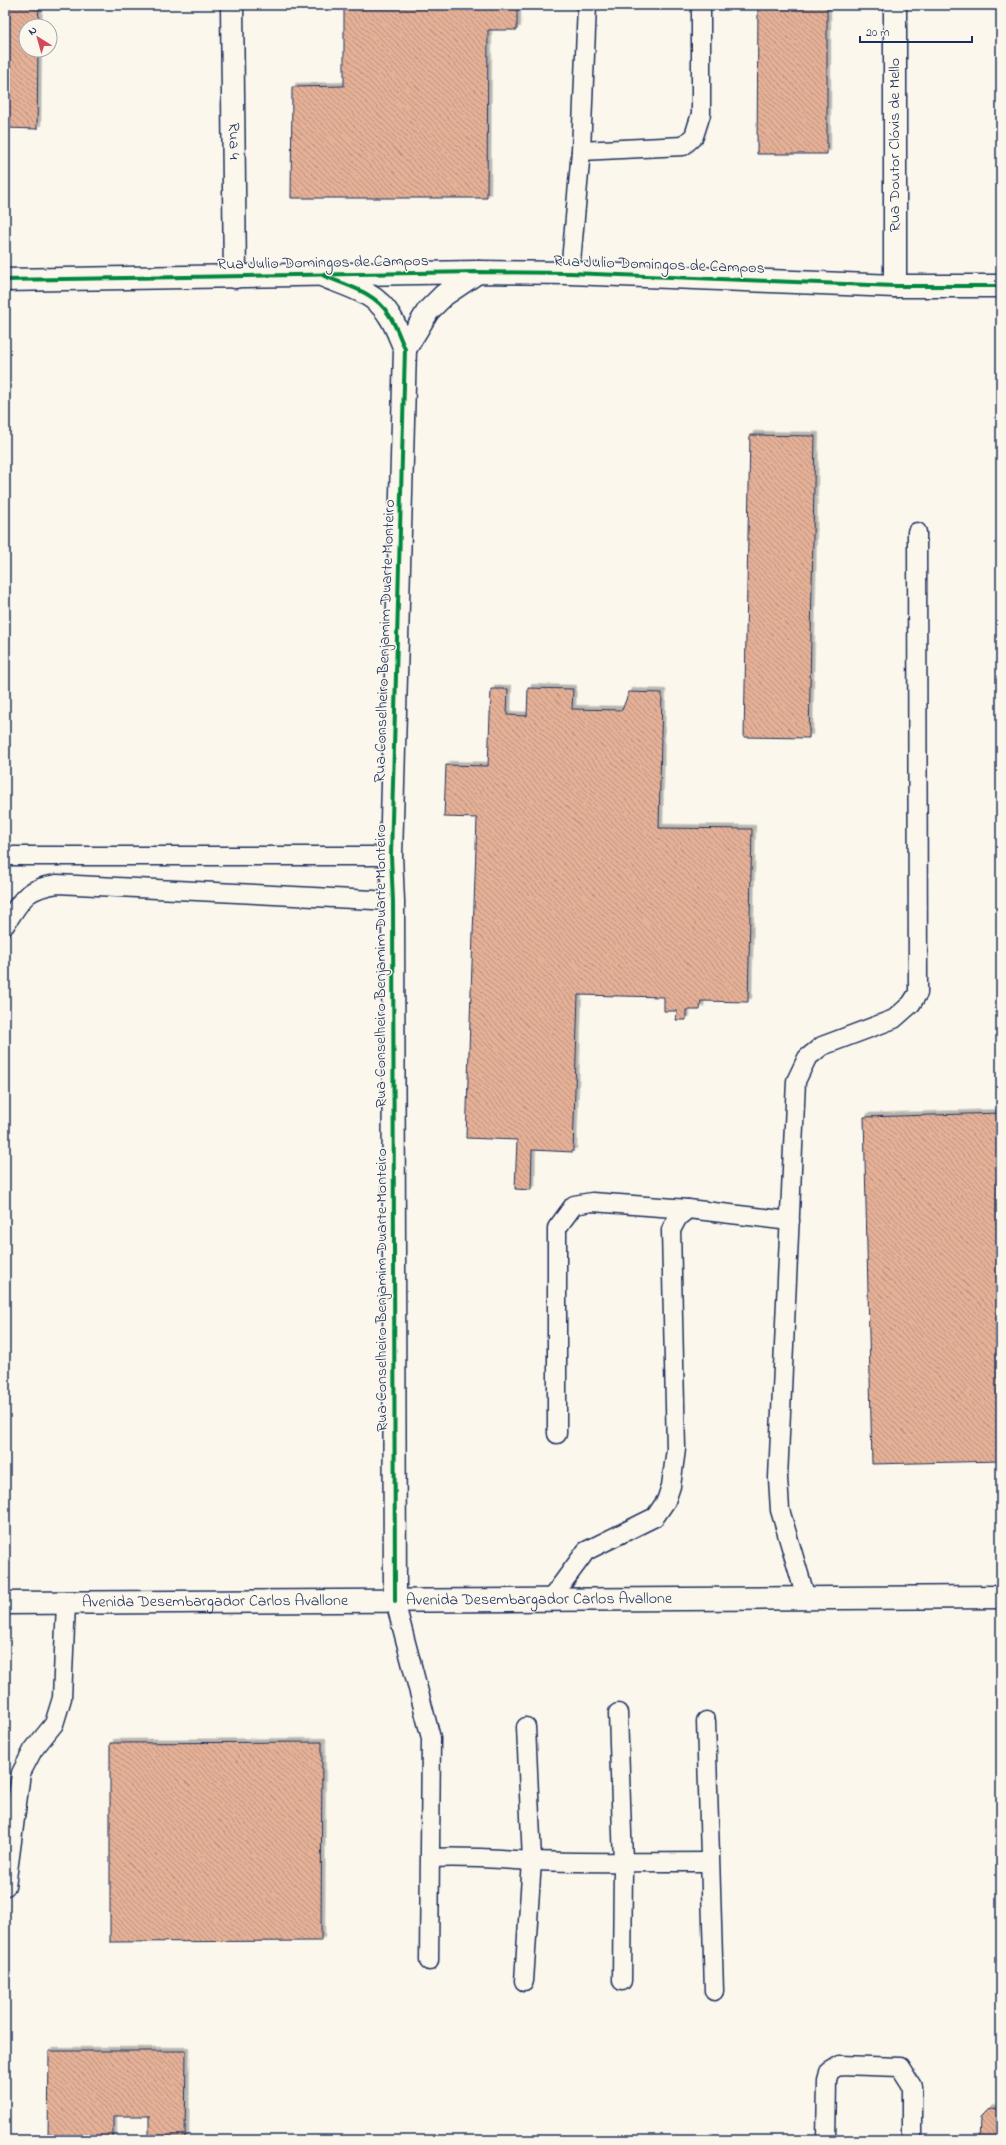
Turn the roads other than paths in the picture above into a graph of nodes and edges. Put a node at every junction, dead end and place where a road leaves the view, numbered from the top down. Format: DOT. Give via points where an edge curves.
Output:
graph roads {
  1 [pos="232,5"];
  2 [pos="587,5"];
  3 [pos="701,5"];
  4 [pos="895,5"];
  5 [pos="581,151"];
  6 [pos="478,272"];
  7 [pos="570,273"];
  8 [pos="324,276"];
  9 [pos="235,277"];
  10 [pos="5,280"];
  11 [pos="895,286"];
  12 [pos="1001,286"];
  13 [pos="405,349"];
  14 [pos="917,532"];
  15 [pos="5,856"];
  16 [pos="391,856"];
  17 [pos="393,901"];
  18 [pos="5,925"];
  19 [pos="688,1209"];
  20 [pos="790,1222"];
  21 [pos="557,1434"];
  22 [pos="1001,1597"];
  23 [pos="806,1598"];
  24 [pos="550,1600"];
  25 [pos="395,1601"];
  26 [pos="5,1603"];
  27 [pos="66,1603"];
  28 [pos="618,1713"];
  29 [pos="706,1721"];
  30 [pos="526,1727"];
  31 [pos="431,1858"];
  32 [pos="532,1860"];
  33 [pos="709,1862"];
  34 [pos="623,1863"];
  35 [pos="6,1886"];
  36 [pos="429,1961"];
  37 [pos="524,1981"];
  38 [pos="622,1982"];
  39 [pos="714,1991"];
  40 [pos="826,2140"];
  41 [pos="912,2140"];
  1 -- 9 [label="street, Rua 4"];
  2 -- 5 [label="lane"];
  3 -- 5 [label="lane" via="701,114 694,136 683,146"];
  4 -- 11 [label="street, Rua Doutor Clóvis de Mello"];
  5 -- 7 [label="lane"];
  6 -- 7 [label="street, Rua Julio Domingos de Campos"];
  6 -- 8 [label="street, Rua Julio Domingos de Campos"];
  6 -- 13 [label="street" via="444,295 428,312"];
  7 -- 11 [label="street, Rua Julio Domingos de Campos"];
  8 -- 9 [label="street, Rua Julio Domingos de Campos"];
  8 -- 13 [label="street, Rua Conselheiro Benjamim Duarte Monteiro" via="365,292 379,302 390,316"];
  9 -- 10 [label="street, Rua Julio Domingos de Campos"];
  11 -- 12 [label="street, Rua Julio Domingos de Campos"];
  13 -- 16 [label="street, Rua Conselheiro Benjamim Duarte Monteiro"];
  14 -- 20 [label="lane" via="918,993 911,1004 894,1018 822,1046 807,1058 796,1081"];
  15 -- 16 [label="lane"];
  16 -- 17 [label="street, Rua Conselheiro Benjamim Duarte Monteiro"];
  17 -- 18 [label="lane" via="57,884 40,887 27,894"];
  17 -- 25 [label="street, Rua Conselheiro Benjamim Duarte Monteiro"];
  19 -- 20 [label="lane"];
  19 -- 21 [label="lane" via="592,1202 574,1205 557,1228"];
  19 -- 24 [label="lane" via="678,1217 671,1230 676,1449 671,1486 666,1501 655,1517 586,1551"];
  20 -- 23 [label="lane" via="778,1478 780,1510"];
  22 -- 23 [label="street, Avenida Desembargador Carlos Avallone"];
  23 -- 24 [label="street, Avenida Desembargador Carlos Avallone"];
  24 -- 25 [label="street, Avenida Desembargador Carlos Avallone"];
  25 -- 27 [label="street, Avenida Desembargador Carlos Avallone"];
  25 -- 31 [label="lane" via="431,1738"];
  26 -- 27 [label="street, Avenida Desembargador Carlos Avallone"];
  27 -- 35 [label="lane" via="62,1698 54,1724 33,1750 21,1773"];
  28 -- 34 [label="lane"];
  29 -- 33 [label="lane"];
  30 -- 32 [label="lane"];
  31 -- 32 [label="lane" via="466,1856"];
  31 -- 36 [label="lane"];
  32 -- 34 [label="lane"];
  32 -- 37 [label="lane"];
  33 -- 34 [label="lane"];
  33 -- 39 [label="lane"];
  34 -- 38 [label="lane"];
  40 -- 41 [label="lane" via="827,2081 829,2072 840,2065 900,2067 912,2086"];
}
